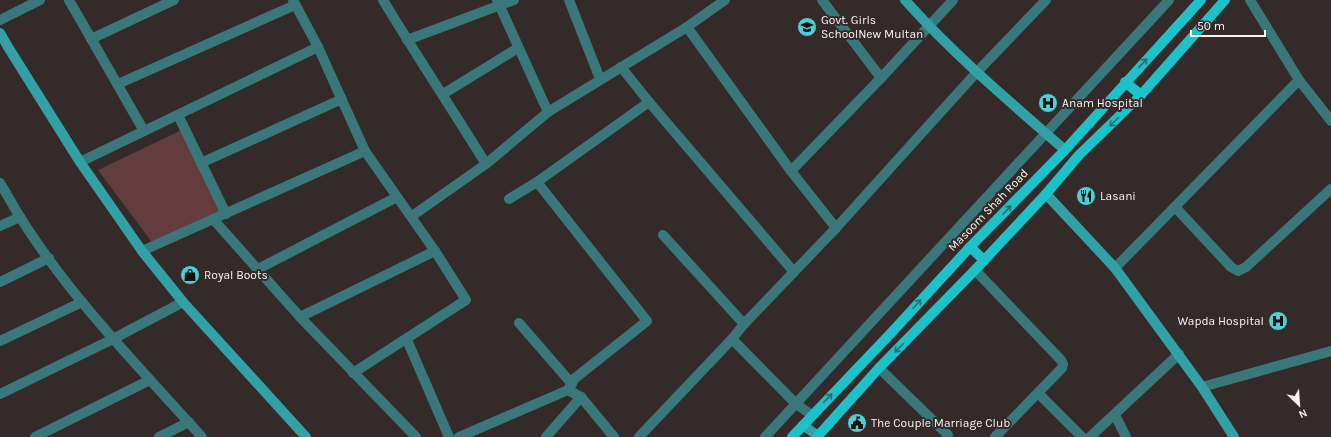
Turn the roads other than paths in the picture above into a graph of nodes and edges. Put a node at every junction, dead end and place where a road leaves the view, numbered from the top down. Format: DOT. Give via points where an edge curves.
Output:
graph roads {
  1 [pos="40,0"];
  2 [pos="69,0"];
  3 [pos="174,0"];
  4 [pos="383,0"];
  5 [pos="514,0"];
  6 [pos="569,0"];
  7 [pos="725,0"];
  8 [pos="822,0"];
  9 [pos="905,0"];
  10 [pos="953,0"];
  11 [pos="1046,0"];
  12 [pos="1169,0"];
  13 [pos="1201,0"];
  14 [pos="1225,0"];
  15 [pos="1250,0"];
  16 [pos="294,2"];
  17 [pos="498,3"];
  18 [pos="0,20"];
  19 [pos="687,27"];
  20 [pos="929,27"];
  21 [pos="0,33"];
  22 [pos="91,39"];
  23 [pos="407,40"];
  24 [pos="318,47"];
  25 [pos="518,48"];
  26 [pos="622,67"];
  27 [pos="976,73"];
  28 [pos="881,78"];
  29 [pos="600,79"];
  30 [pos="1299,80"];
  31 [pos="1125,82"];
  32 [pos="118,84"];
  33 [pos="443,94"];
  34 [pos="1140,95"];
  35 [pos="342,99"];
  36 [pos="649,102"];
  37 [pos="548,112"];
  38 [pos="178,115"];
  39 [pos="1331,121"];
  40 [pos="144,131"];
  41 [pos="1046,133"];
  42 [pos="1065,150"];
  43 [pos="365,151"];
  44 [pos="80,162"];
  45 [pos="201,163"];
  46 [pos="486,164"];
  47 [pos="791,171"];
  48 [pos="537,182"];
  49 [pos="0,183"];
  50 [pos="1331,189"];
  51 [pos="1046,194"];
  52 [pos="397,197"];
  53 [pos="509,199"];
  54 [pos="1175,207"];
  55 [pos="226,214"];
  56 [pos="412,216"];
  57 [pos="20,217"];
  58 [pos="213,219"];
  59 [pos="0,226"];
  60 [pos="836,228"];
  61 [pos="663,235"];
  62 [pos="970,247"];
  63 [pos="142,251"];
  64 [pos="435,251"];
  65 [pos="49,258"];
  66 [pos="984,260"];
  67 [pos="1115,268"];
  68 [pos="258,269"];
  69 [pos="975,270"];
  70 [pos="794,272"];
  71 [pos="0,282"];
  72 [pos="82,302"];
  73 [pos="183,302"];
  74 [pos="300,317"];
  75 [pos="519,323"];
  76 [pos="744,324"];
  77 [pos="113,339"];
  78 [pos="732,339"];
  79 [pos="407,340"];
  80 [pos="0,341"];
  81 [pos="1331,351"];
  82 [pos="1179,354"];
  83 [pos="879,368"];
  84 [pos="354,373"];
  85 [pos="150,380"];
  86 [pos="570,387"];
  87 [pos="1202,387"];
  88 [pos="1038,393"];
  89 [pos="0,394"];
  90 [pos="581,397"];
  91 [pos="796,404"];
  92 [pos="812,415"];
  93 [pos="1115,415"];
  94 [pos="189,422"];
  95 [pos="803,425"];
  96 [pos="948,435"];
  97 [pos="35,437"];
  98 [pos="159,437"];
  99 [pos="202,437"];
  100 [pos="306,437"];
  101 [pos="416,437"];
  102 [pos="449,437"];
  103 [pos="460,437"];
  104 [pos="546,437"];
  105 [pos="614,437"];
  106 [pos="639,437"];
  107 [pos="765,437"];
  108 [pos="792,437"];
  109 [pos="818,437"];
  110 [pos="995,437"];
  111 [pos="1082,437"];
  112 [pos="1090,437"];
  113 [pos="1126,437"];
  114 [pos="1233,437"];
  1 -- 18 [label="street"];
  2 -- 22 [label="street"];
  3 -- 22 [label="street"];
  4 -- 23 [label="street"];
  5 -- 17 [label="street"];
  6 -- 29 [label="street"];
  7 -- 19 [label="street"];
  8 -- 28 [label="street"];
  9 -- 20 [label="main road"];
  10 -- 20 [label="street"];
  11 -- 27 [label="street"];
  12 -- 41 [label="street"];
  31 -- 13 [label="main road, Masoom Shah Road, one-way"];
  14 -- 34 [label="main road"];
  15 -- 30 [label="street"];
  16 -- 24 [label="street"];
  16 -- 32 [label="street"];
  17 -- 23 [label="street"];
  17 -- 25 [label="street"];
  19 -- 26 [label="street"];
  19 -- 47 [label="street"];
  20 -- 27 [label="main road"];
  20 -- 28 [label="street"];
  21 -- 44 [label="main road"];
  22 -- 32 [label="street"];
  23 -- 33 [label="street"];
  24 -- 35 [label="street"];
  24 -- 38 [label="street"];
  25 -- 33 [label="street"];
  25 -- 37 [label="street"];
  26 -- 29 [label="street"];
  26 -- 36 [label="street"];
  27 -- 41 [label="main road"];
  27 -- 60 [label="street"];
  28 -- 47 [label="street"];
  29 -- 37 [label="street"];
  30 -- 39 [label="street"];
  30 -- 54 [label="street"];
  31 -- 34 [label="main road"];
  31 -- 42 [label="main road, Masoom Shah Road"];
  32 -- 40 [label="street"];
  33 -- 46 [label="street"];
  34 -- 51 [label="main road, one-way" via="1079,155"];
  35 -- 43 [label="street"];
  35 -- 45 [label="street"];
  36 -- 48 [label="street"];
  36 -- 70 [label="street"];
  37 -- 46 [label="street"];
  38 -- 40 [label="street"];
  38 -- 45 [label="street"];
  40 -- 44 [label="street"];
  41 -- 42 [label="main road"];
  41 -- 91 [label="street"];
  62 -- 42 [label="main road, Masoom Shah Road, one-way"];
  43 -- 52 [label="street"];
  43 -- 55 [label="street"];
  44 -- 63 [label="main road"];
  45 -- 55 [label="street"];
  46 -- 56 [label="street"];
  47 -- 60 [label="street"];
  48 -- 53 [label="street"];
  48 -- 86 [label="street" via="647,321 574,379"];
  49 -- 57 [label="street"];
  50 -- 54 [label="street" via="1246,267 1238,271 1231,267"];
  51 -- 66 [label="main road"];
  51 -- 67 [label="main road"];
  52 -- 56 [label="street"];
  52 -- 68 [label="street"];
  54 -- 67 [label="street"];
  55 -- 58 [label="street"];
  56 -- 64 [label="street"];
  57 -- 59 [label="street"];
  57 -- 65 [label="street"];
  58 -- 63 [label="street"];
  58 -- 68 [label="street"];
  60 -- 70 [label="street"];
  61 -- 76 [label="street"];
  62 -- 66 [label="main road"];
  92 -- 62 [label="main road, Masoom Shah Road, one-way"];
  63 -- 73 [label="main road"];
  64 -- 74 [label="street"];
  64 -- 79 [label="street" via="466,300"];
  65 -- 71 [label="street"];
  65 -- 72 [label="street"];
  66 -- 69 [label="main road"];
  67 -- 82 [label="main road"];
  68 -- 74 [label="street"];
  69 -- 83 [label="main road, one-way"];
  69 -- 88 [label="street" via="1062,360 1062,368"];
  70 -- 76 [label="street"];
  72 -- 77 [label="street"];
  72 -- 80 [label="street"];
  73 -- 77 [label="street"];
  73 -- 100 [label="main road"];
  74 -- 84 [label="street"];
  75 -- 86 [label="street"];
  76 -- 78 [label="street"];
  77 -- 85 [label="street"];
  77 -- 89 [label="street"];
  78 -- 91 [label="street"];
  78 -- 106 [label="street"];
  79 -- 84 [label="street"];
  79 -- 102 [label="street"];
  81 -- 87 [label="street"];
  82 -- 87 [label="main road"];
  82 -- 93 [label="street"];
  83 -- 96 [label="street"];
  83 -- 109 [label="main road"];
  84 -- 101 [label="street"];
  85 -- 94 [label="street"];
  85 -- 97 [label="street"];
  86 -- 90 [label="street"];
  86 -- 103 [label="street"];
  87 -- 114 [label="main road"];
  88 -- 110 [label="street"];
  88 -- 111 [label="street"];
  90 -- 104 [label="street"];
  90 -- 105 [label="street"];
  91 -- 92 [label="street"];
  91 -- 107 [label="street"];
  92 -- 95 [label="main road, Masoom Shah Road"];
  93 -- 112 [label="street"];
  93 -- 113 [label="street"];
  94 -- 98 [label="street"];
  94 -- 99 [label="street"];
  95 -- 108 [label="main road, Masoom Shah Road"];
  95 -- 109 [label="main road"];
}
